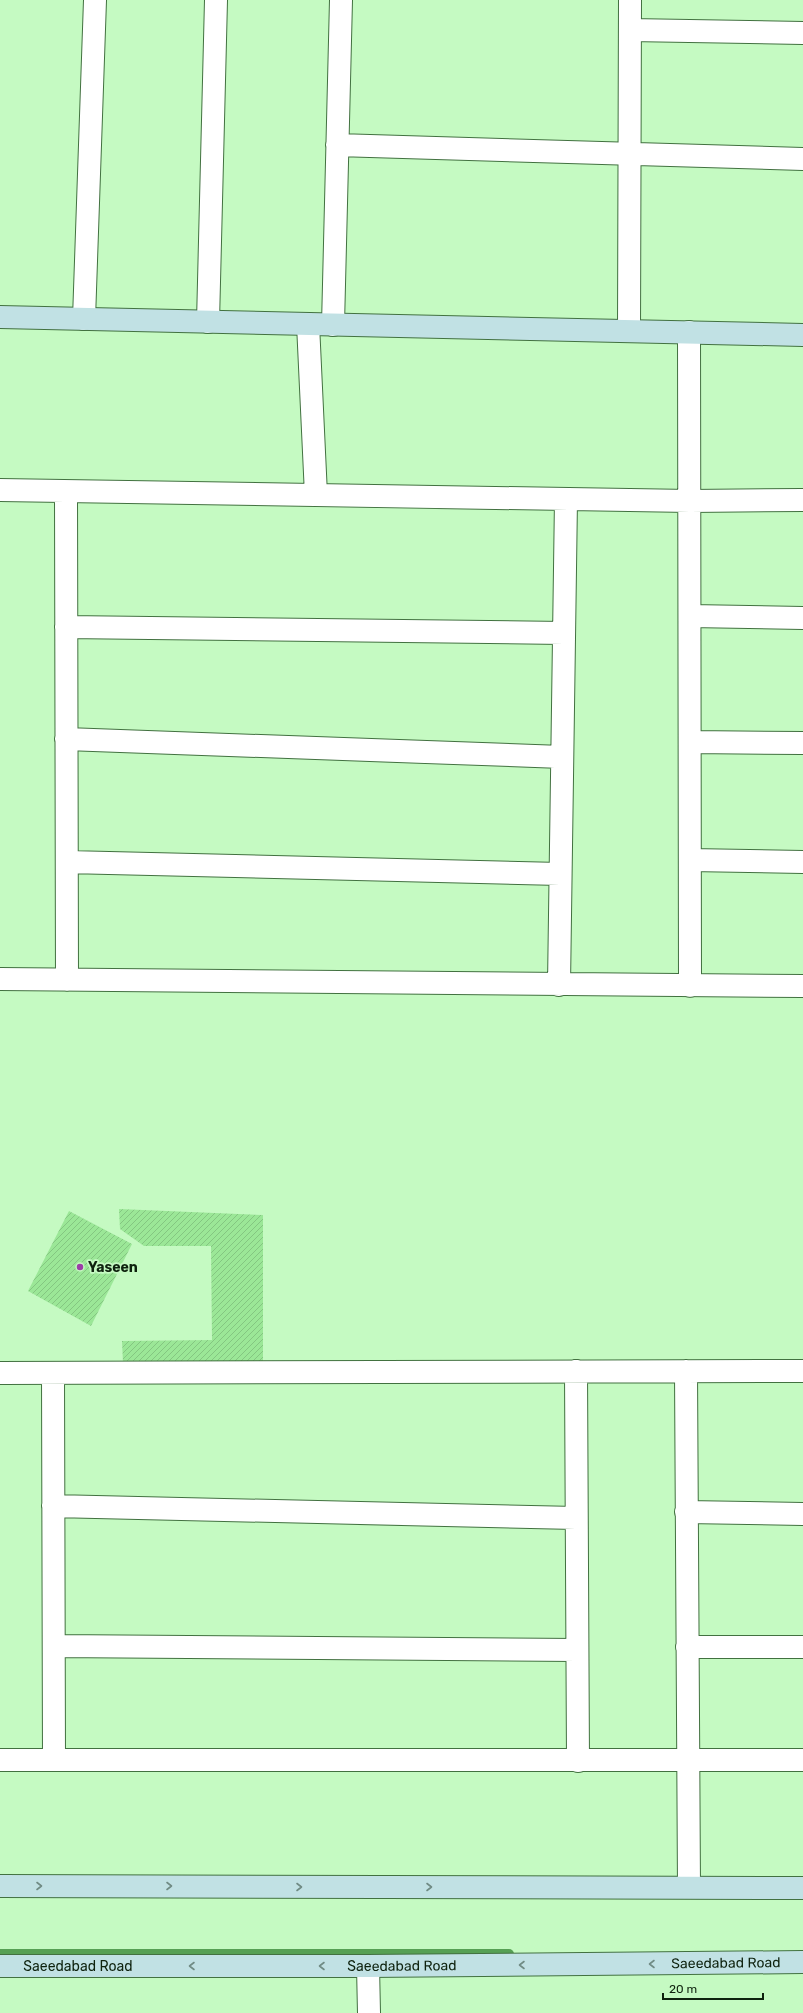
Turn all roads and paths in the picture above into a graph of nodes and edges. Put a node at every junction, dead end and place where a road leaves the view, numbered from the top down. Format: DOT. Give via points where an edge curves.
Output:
graph roads {
  1 [pos="95,0"];
  2 [pos="216,0"];
  3 [pos="341,0"];
  4 [pos="630,0"];
  5 [pos="630,30"];
  6 [pos="803,33"];
  7 [pos="337,145"];
  8 [pos="629,154"];
  9 [pos="803,158"];
  10 [pos="0,317"];
  11 [pos="84,319"];
  12 [pos="208,322"];
  13 [pos="308,324"];
  14 [pos="333,325"];
  15 [pos="629,331"];
  16 [pos="689,332"];
  17 [pos="803,335"];
  18 [pos="0,490"];
  19 [pos="66,492"];
  20 [pos="316,495"];
  21 [pos="566,499"];
  22 [pos="803,500"];
  23 [pos="690,501"];
  24 [pos="690,616"];
  25 [pos="803,618"];
  26 [pos="66,626"];
  27 [pos="564,633"];
  28 [pos="66,739"];
  29 [pos="690,742"];
  30 [pos="803,743"];
  31 [pos="562,757"];
  32 [pos="690,860"];
  33 [pos="67,862"];
  34 [pos="803,862"];
  35 [pos="560,874"];
  36 [pos="0,979"];
  37 [pos="67,980"];
  38 [pos="559,985"];
  39 [pos="690,986"];
  40 [pos="803,986"];
  41 [pos="576,1371"];
  42 [pos="686,1371"];
  43 [pos="803,1371"];
  44 [pos="53,1373"];
  45 [pos="0,1374"];
  46 [pos="53,1506"];
  47 [pos="686,1512"];
  48 [pos="803,1514"];
  49 [pos="576,1518"];
  50 [pos="54,1646"];
  51 [pos="687,1647"];
  52 [pos="803,1647"];
  53 [pos="577,1650"];
  54 [pos="0,1760"];
  55 [pos="54,1760"];
  56 [pos="803,1760"];
  57 [pos="578,1761"];
  58 [pos="688,1761"];
  59 [pos="0,1886"];
  60 [pos="689,1888"];
  61 [pos="803,1888"];
  62 [pos="803,1962"];
  63 [pos="0,1966"];
  64 [pos="368,1966"];
  65 [pos="369,2013"];
  1 -- 11 [label="street"];
  2 -- 12 [label="street"];
  3 -- 7 [label="street"];
  4 -- 5 [label="street"];
  5 -- 6 [label="street"];
  5 -- 8 [label="street"];
  7 -- 8 [label="street"];
  7 -- 14 [label="street"];
  8 -- 9 [label="street"];
  8 -- 15 [label="street"];
  10 -- 11 [label="street"];
  11 -- 12 [label="street"];
  12 -- 13 [label="street"];
  13 -- 14 [label="street"];
  13 -- 20 [label="street"];
  14 -- 15 [label="street"];
  15 -- 16 [label="street"];
  16 -- 17 [label="street"];
  16 -- 23 [label="street"];
  18 -- 19 [label="street"];
  19 -- 20 [label="street"];
  19 -- 26 [label="street"];
  20 -- 21 [label="street"];
  21 -- 23 [label="street"];
  21 -- 27 [label="street"];
  22 -- 23 [label="street"];
  23 -- 24 [label="street"];
  24 -- 25 [label="street"];
  24 -- 29 [label="street"];
  26 -- 27 [label="street"];
  26 -- 28 [label="street"];
  27 -- 31 [label="street"];
  28 -- 31 [label="street"];
  28 -- 33 [label="street"];
  29 -- 30 [label="street"];
  29 -- 32 [label="street"];
  31 -- 35 [label="street"];
  32 -- 34 [label="street"];
  32 -- 39 [label="street"];
  33 -- 35 [label="street"];
  33 -- 37 [label="street"];
  35 -- 38 [label="street"];
  36 -- 37 [label="street"];
  37 -- 38 [label="street"];
  38 -- 39 [label="street"];
  39 -- 40 [label="street"];
  41 -- 42 [label="street"];
  41 -- 44 [label="street"];
  41 -- 49 [label="street"];
  42 -- 43 [label="street"];
  42 -- 47 [label="street"];
  44 -- 45 [label="street"];
  44 -- 46 [label="street"];
  46 -- 49 [label="street"];
  46 -- 50 [label="street"];
  47 -- 48 [label="street"];
  47 -- 51 [label="street"];
  49 -- 53 [label="street"];
  50 -- 53 [label="street"];
  50 -- 55 [label="street"];
  51 -- 52 [label="street"];
  51 -- 58 [label="street"];
  53 -- 57 [label="street"];
  54 -- 55 [label="street"];
  55 -- 57 [label="street"];
  56 -- 58 [label="street"];
  57 -- 58 [label="street"];
  58 -- 60 [label="street"];
  59 -- 60 [label="street, one-way"];
  60 -- 61 [label="street"];
  62 -- 64 [label="street, Saeedabad Road, one-way"];
  64 -- 63 [label="street, Saeedabad Road, one-way"];
  64 -- 65 [label="street"];
}
